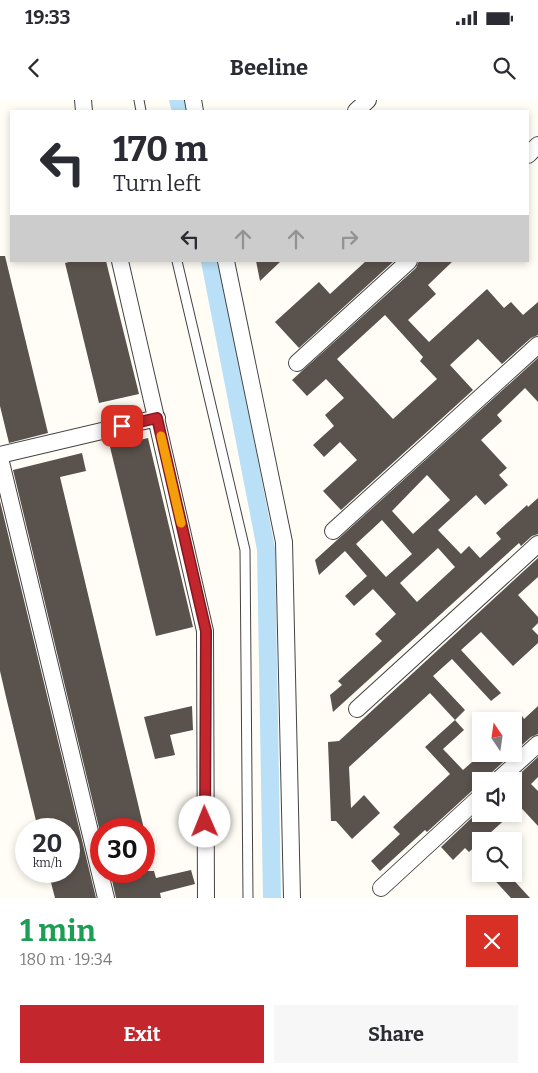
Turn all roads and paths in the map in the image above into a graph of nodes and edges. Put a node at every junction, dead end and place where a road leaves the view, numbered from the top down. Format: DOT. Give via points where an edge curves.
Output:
graph roads {
  1 [pos="368,100"];
  2 [pos="357,110"];
  3 [pos="538,145"];
  4 [pos="529,154"];
  5 [pos="120,262"];
  6 [pos="177,262"];
  7 [pos="226,262"];
  8 [pos="408,262"];
  9 [pos="538,345"];
  10 [pos="297,363"];
  11 [pos="157,418"];
  12 [pos="0,456"];
  13 [pos="333,531"];
  14 [pos="538,544"];
  15 [pos="357,709"];
  16 [pos="538,744"];
  17 [pos="507,772"];
  18 [pos="472,804"];
  19 [pos="381,888"];
  20 [pos="106,898"];
  21 [pos="206,898"];
  22 [pos="248,898"];
  23 [pos="292,898"];
  1 -- 2 [label="street"];
  3 -- 4 [label="street"];
  5 -- 11 [label="street"];
  6 -- 22 [label="lane" via="245,550"];
  7 -- 23 [label="street" via="284,542"];
  8 -- 10 [label="street"];
  9 -- 13 [label="street"];
  11 -- 12 [label="street"];
  11 -- 21 [label="street" via="206,631"];
  12 -- 20 [label="street"];
  14 -- 15 [label="street"];
  16 -- 17 [label="street"];
  18 -- 19 [label="street"];
}
